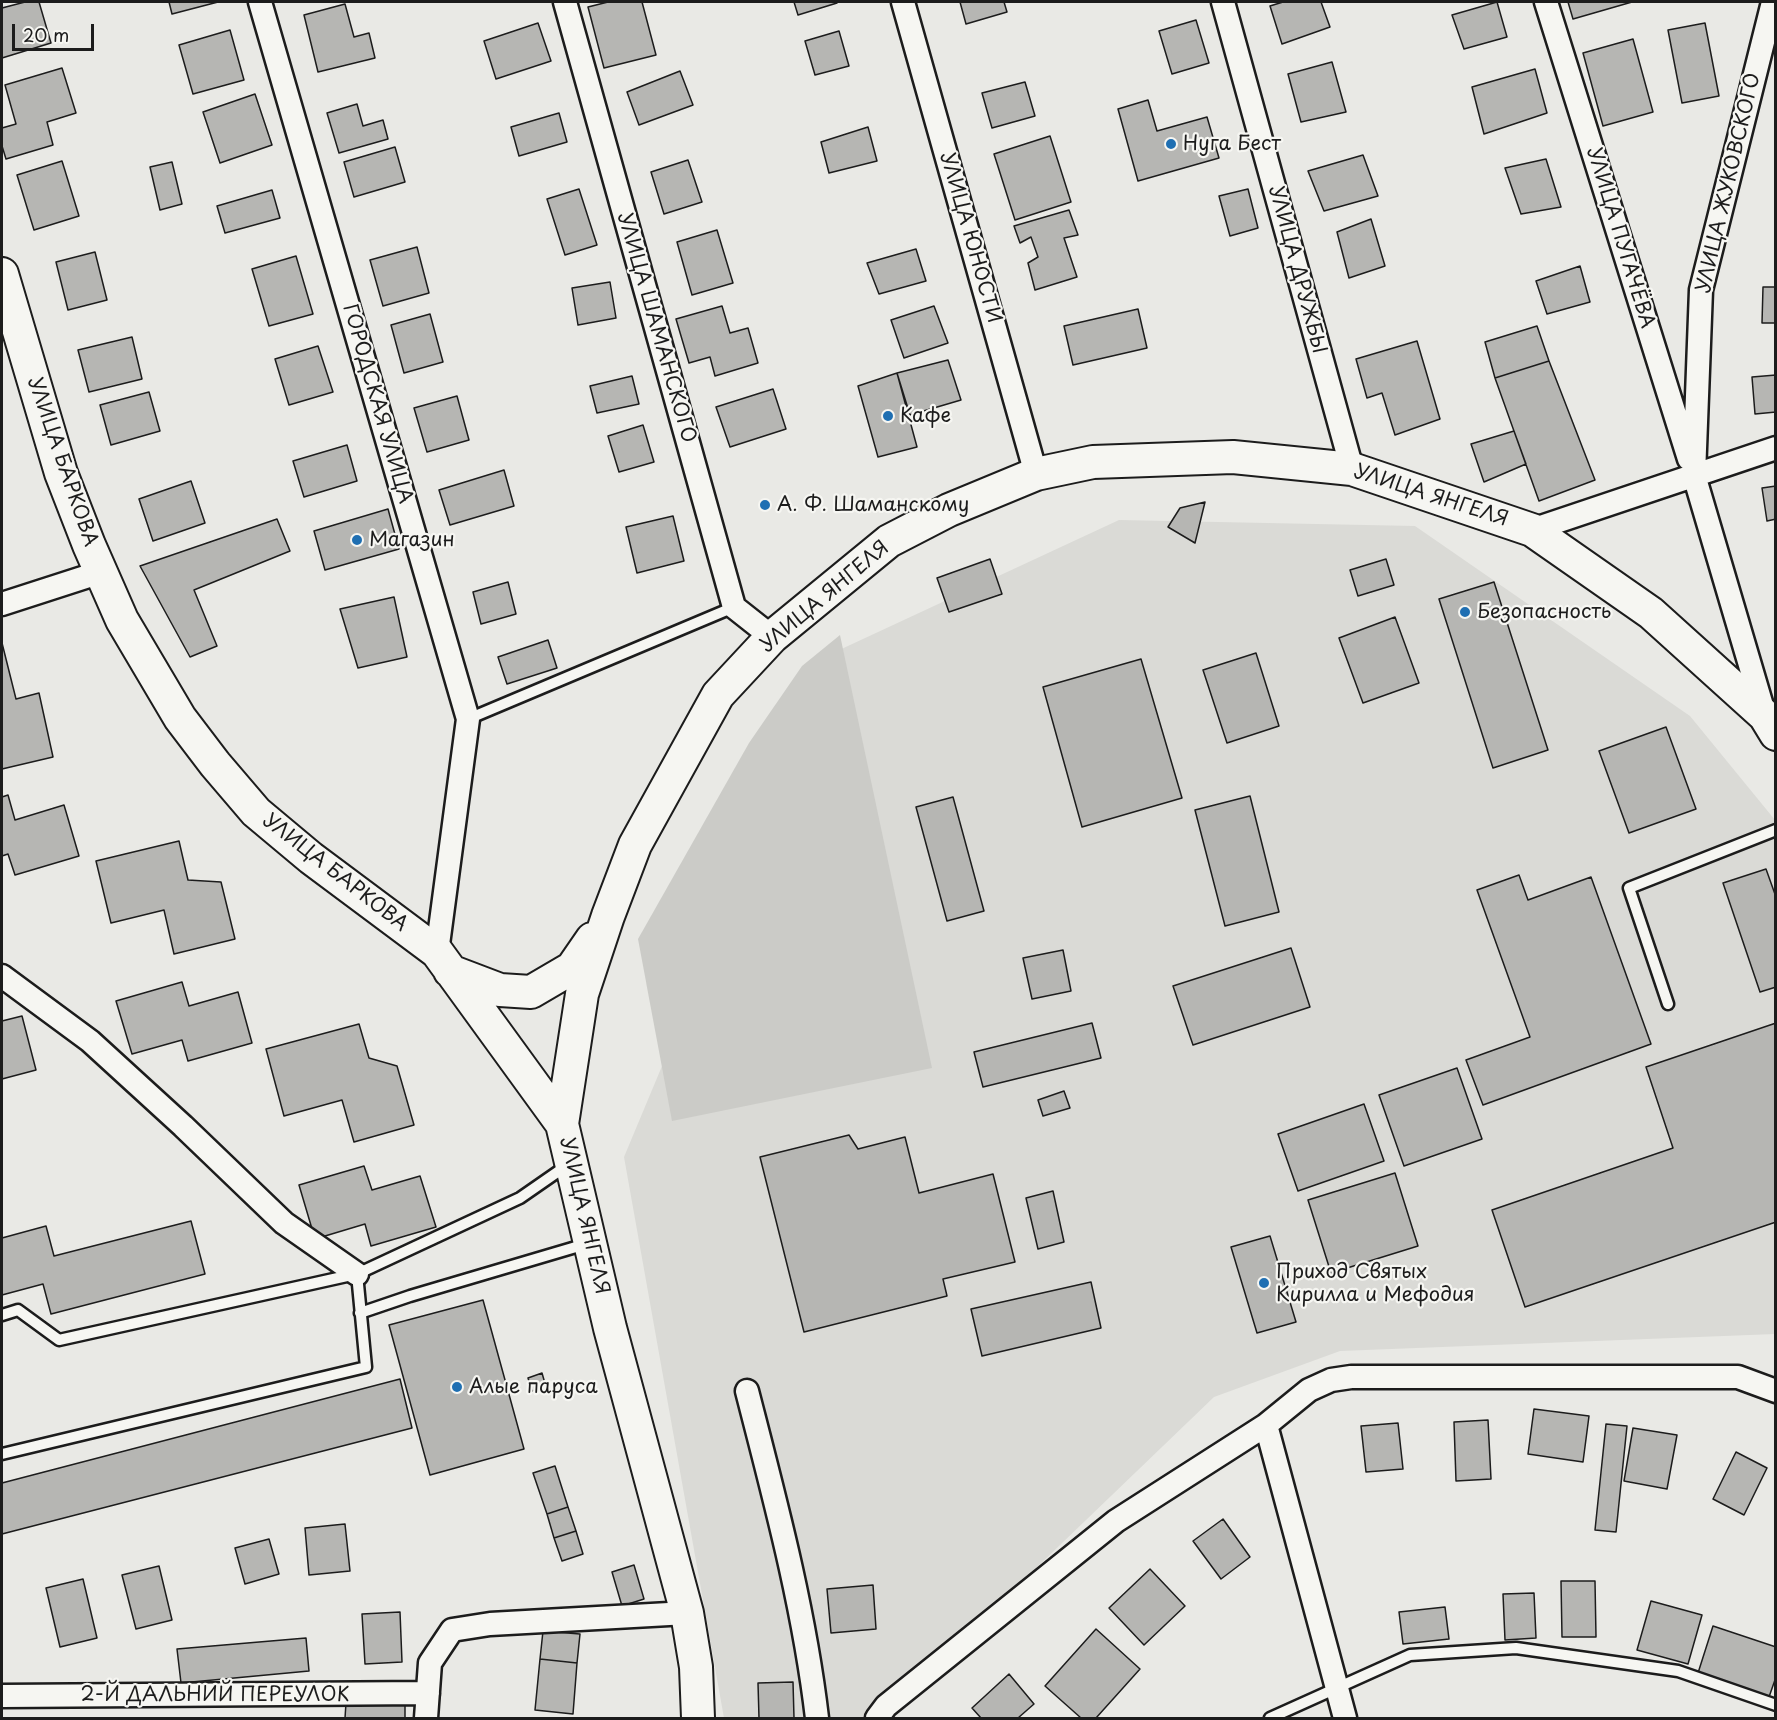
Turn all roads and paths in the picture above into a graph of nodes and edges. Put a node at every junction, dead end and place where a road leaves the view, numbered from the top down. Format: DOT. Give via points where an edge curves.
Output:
graph roads {
  1 [pos="260,2"];
  2 [pos="565,2"];
  3 [pos="903,2"];
  4 [pos="1222,2"];
  5 [pos="1546,2"];
  6 [pos="1773,2"];
  7 [pos="2,280"];
  8 [pos="1776,448"];
  9 [pos="1352,469"];
  10 [pos="1036,474"];
  11 [pos="1694,475"];
  12 [pos="1532,530"];
  13 [pos="101,572"];
  14 [pos="2,604"];
  15 [pos="734,607"];
  16 [pos="772,637"];
  17 [pos="468,719"];
  18 [pos="1771,725"];
  19 [pos="1776,831"];
  20 [pos="608,916"];
  21 [pos="443,961"];
  22 [pos="2,976"];
  23 [pos="1668,1004"];
  24 [pos="562,1124"];
  25 [pos="570,1163"];
  26 [pos="590,1244"];
  27 [pos="357,1274"];
  28 [pos="360,1313"];
  29 [pos="2,1315"];
  30 [pos="747,1391"];
  31 [pos="1776,1391"];
  32 [pos="1266,1425"];
  33 [pos="2,1454"];
  34 [pos="687,1613"];
  35 [pos="1336,1689"];
  36 [pos="428,1693"];
  37 [pos="2,1696"];
  38 [pos="1776,1705"];
  39 [pos="426,1719"];
  40 [pos="698,1719"];
  41 [pos="817,1719"];
  42 [pos="877,1719"];
  43 [pos="1270,1719"];
  44 [pos="1346,1719"];
  1 -- 17 [label="street, ГОРОДСКАЯ УЛИЦА"];
  2 -- 15 [label="street, УЛИЦА ШАМАНСКОГО"];
  3 -- 10 [label="street, УЛИЦА ЮНОСТИ"];
  4 -- 9 [label="street, УЛИЦА ДРУЖБЫ"];
  5 -- 11 [label="street, УЛИЦА ПУГАЧЁВА"];
  6 -- 11 [label="street, УЛИЦА ЖУКОВСКОГО" via="1701,290"];
  7 -- 13 [label="street, УЛИЦА БАРКОВА" via="61,473"];
  8 -- 11 [label="street"];
  9 -- 10 [label="street, УЛИЦА ЯНГЕЛЯ" via="1233,457 1093,462"];
  9 -- 12 [label="street, УЛИЦА ЯНГЕЛЯ"];
  10 -- 16 [label="street, УЛИЦА ЯНГЕЛЯ" via="949,510 889,542"];
  11 -- 12 [label="street"];
  11 -- 18 [label="street, УЛИЦА ЖУКОВСКОГО"];
  12 -- 18 [label="street, УЛИЦА ЯНГЕЛЯ" via="1651,613"];
  13 -- 14 [label="street"];
  13 -- 21 [label="street, УЛИЦА БАРКОВА" via="122,620 180,718 256,812"];
  15 -- 16 [label="street"];
  15 -- 17 [label="lane"];
  16 -- 20 [label="street, УЛИЦА ЯНГЕЛЯ" via="718,695 635,845"];
  17 -- 21 [label="street, ГОРОДСКАЯ УЛИЦА"];
  19 -- 23 [label="lane" via="1629,888"];
  20 -- 21 [label="street" via="572,968 531,992 500,990"];
  20 -- 24 [label="street, УЛИЦА ЯНГЕЛЯ" via="582,994"];
  21 -- 24 [label="street, УЛИЦА БАРКОВА"];
  22 -- 27 [label="street" via="90,1041 284,1223"];
  24 -- 25 [label="street, УЛИЦА ЯНГЕЛЯ"];
  25 -- 26 [label="street, УЛИЦА ЯНГЕЛЯ"];
  25 -- 27 [label="lane" via="520,1198"];
  26 -- 28 [label="lane"];
  26 -- 34 [label="street, УЛИЦА ЯНГЕЛЯ"];
  27 -- 28 [label="lane"];
  27 -- 29 [label="lane" via="59,1340 18,1310"];
  28 -- 33 [label="lane" via="366,1366"];
  30 -- 41 [label="street" via="802,1617"];
  31 -- 32 [label="street" via="1738,1377 1351,1377 1331,1380 1310,1390"];
  32 -- 35 [label="street"];
  32 -- 42 [label="street" via="1116,1521 886,1706"];
  34 -- 36 [label="street" via="490,1624 452,1630 430,1663"];
  34 -- 40 [label="street, УЛИЦА ЯНГЕЛЯ" via="696,1667"];
  35 -- 38 [label="lane" via="1410,1655 1516,1648 1678,1671"];
  35 -- 43 [label="lane"];
  35 -- 44 [label="street"];
  36 -- 37 [label="street, 2-Й ДАЛЬНИЙ ПЕРЕУЛОК"];
  36 -- 39 [label="street"];
}
